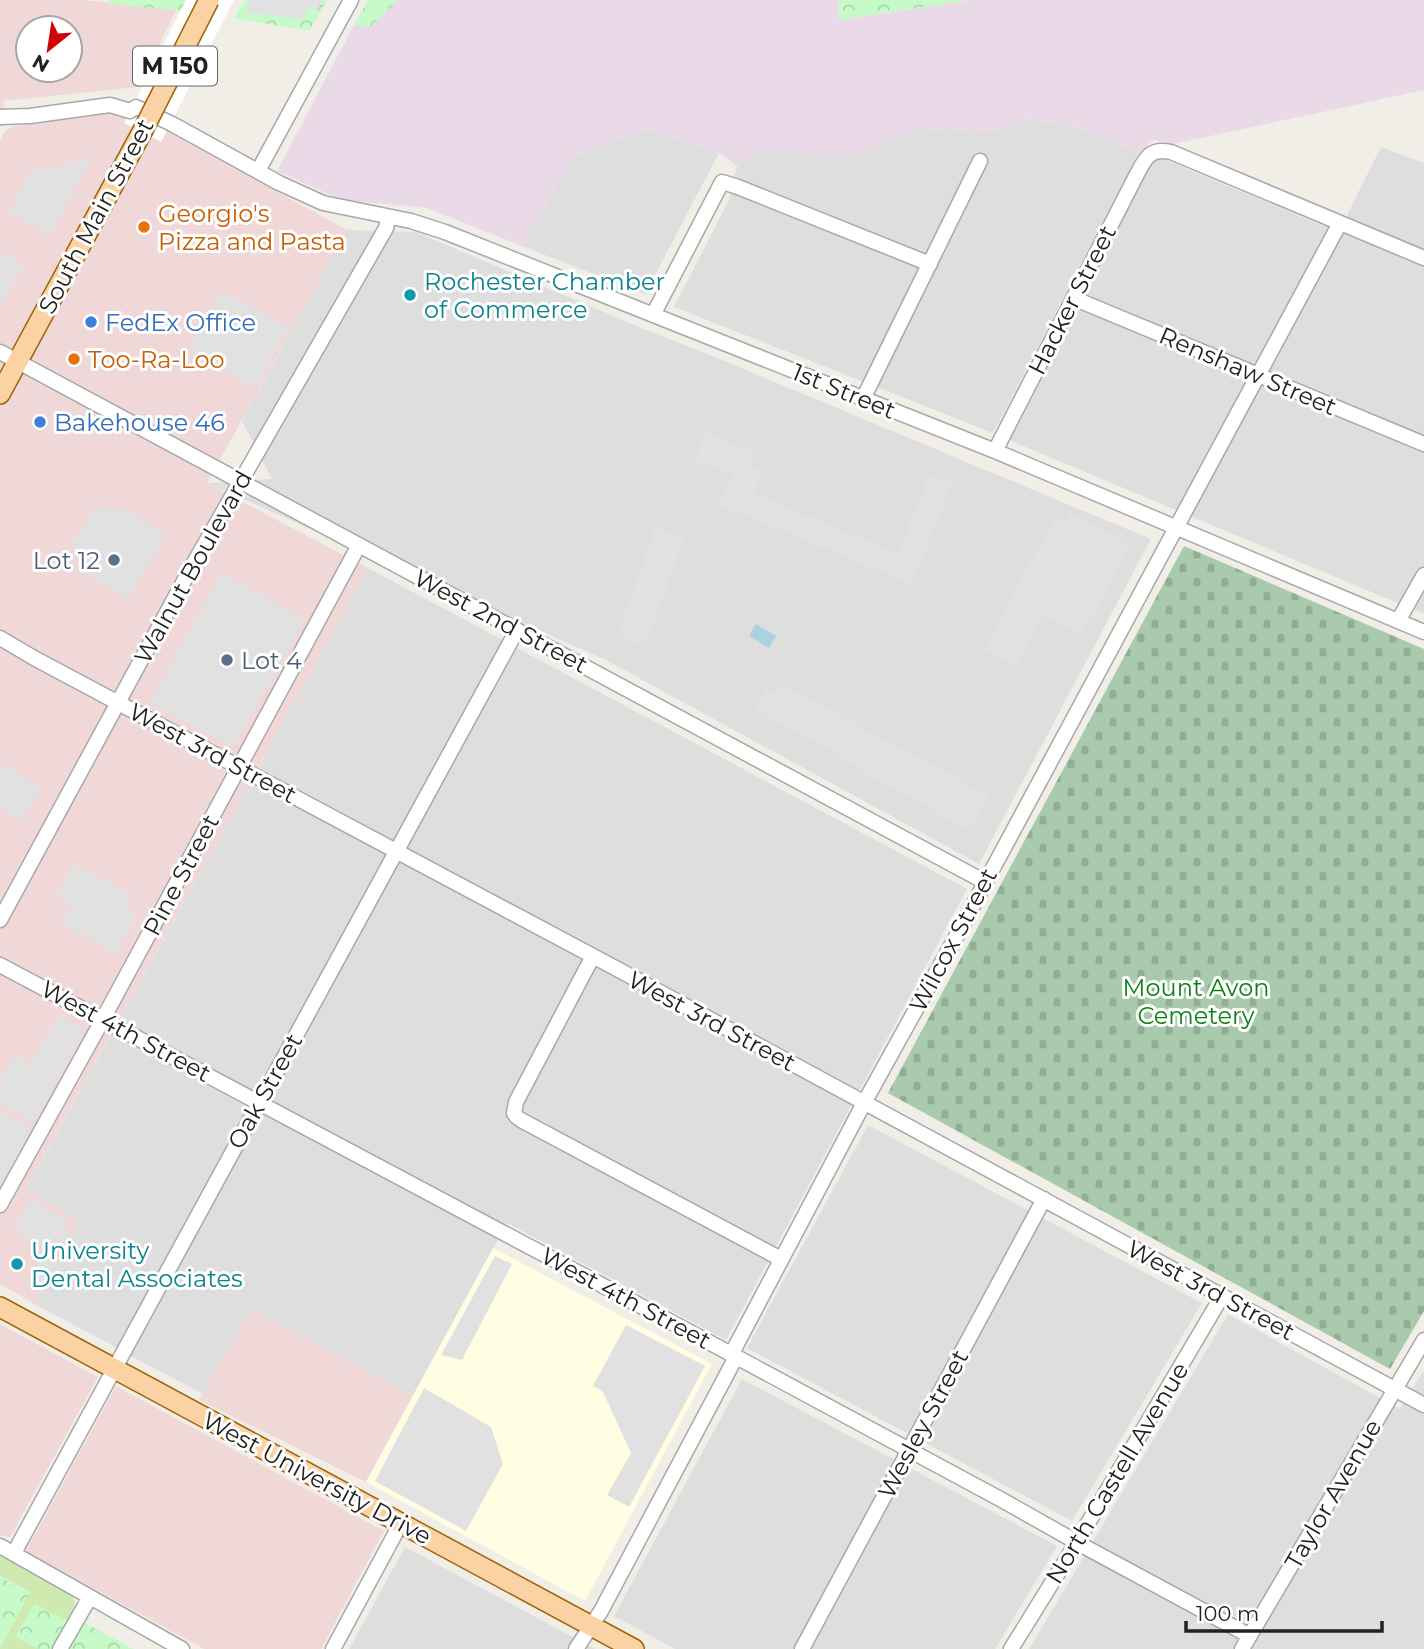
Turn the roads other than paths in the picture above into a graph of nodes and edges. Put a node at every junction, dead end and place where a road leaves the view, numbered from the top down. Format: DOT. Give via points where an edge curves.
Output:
graph roads {
  1 [pos="209,0"];
  2 [pos="351,0"];
  3 [pos="0,117"];
  4 [pos="980,161"];
  5 [pos="258,171"];
  6 [pos="389,217"];
  7 [pos="1340,223"];
  8 [pos="1424,258"];
  9 [pos="930,264"];
  10 [pos="1073,298"];
  11 [pos="653,315"];
  12 [pos="9,356"];
  13 [pos="1257,375"];
  14 [pos="0,394"];
  15 [pos="863,399"];
  16 [pos="1424,444"];
  17 [pos="995,451"];
  18 [pos="240,481"];
  19 [pos="1177,527"];
  20 [pos="359,545"];
  21 [pos="1424,575"];
  22 [pos="1398,621"];
  23 [pos="517,630"];
  24 [pos="1424,632"];
  25 [pos="0,638"];
  26 [pos="117,702"];
  27 [pos="239,767"];
  28 [pos="396,851"];
  29 [pos="985,882"];
  30 [pos="0,920"];
  31 [pos="593,956"];
  32 [pos="0,965"];
  33 [pos="103,1019"];
  34 [pos="260,1102"];
  35 [pos="864,1103"];
  36 [pos="1044,1199"];
  37 [pos="0,1205"];
  38 [pos="781,1259"];
  39 [pos="1222,1296"];
  40 [pos="0,1307"];
  41 [pos="1424,1339"];
  42 [pos="734,1356"];
  43 [pos="114,1369"];
  44 [pos="1395,1389"];
  45 [pos="1424,1405"];
  46 [pos="908,1451"];
  47 [pos="401,1523"];
  48 [pos="1077,1542"];
  49 [pos="0,1546"];
  50 [pos="14,1553"];
  51 [pos="90,1597"];
  52 [pos="591,1625"];
  53 [pos="1246,1643"];
  54 [pos="60,1649"];
  55 [pos="182,1649"];
  56 [pos="333,1649"];
  57 [pos="576,1649"];
  58 [pos="634,1649"];
  59 [pos="802,1649"];
  60 [pos="1011,1649"];
  1 -- 12 [label="main road, South Main Street / M 150, bridge" via="142,132"];
  2 -- 5 [label="street"];
  3 -- 5 [label="street, 1st Street" via="110,105 130,111 136,107"];
  4 -- 9 [label="street"];
  5 -- 6 [label="street, 1st Street" via="323,203"];
  6 -- 11 [label="street, 1st Street" via="430,227"];
  6 -- 18 [label="street, Walnut Boulevard"];
  7 -- 8 [label="street"];
  7 -- 10 [label="street, Hacker Street" via="1160,149 1145,158"];
  7 -- 13 [label="street, Wilcox Street"];
  9 -- 11 [label="street" via="722,182"];
  9 -- 15 [label="street"];
  10 -- 13 [label="street, Renshaw Street"];
  10 -- 17 [label="street, Hacker Street"];
  11 -- 15 [label="street, 1st Street"];
  12 -- 14 [label="main road, South Main Street / M 150"];
  12 -- 18 [label="street, West 2nd Street"];
  13 -- 16 [label="street, Renshaw Street"];
  13 -- 19 [label="street, Wilcox Street"];
  15 -- 17 [label="street, 1st Street"];
  17 -- 19 [label="street, 1st Street"];
  18 -- 20 [label="street, West 2nd Street"];
  18 -- 26 [label="street, Walnut Boulevard"];
  19 -- 22 [label="street, 1st Street"];
  19 -- 29 [label="street, Wilcox Street"];
  20 -- 23 [label="street, West 2nd Street"];
  20 -- 27 [label="street, Pine Street"];
  21 -- 22 [label="street"];
  22 -- 24 [label="street, 1st Street"];
  23 -- 28 [label="street, Oak Street"];
  23 -- 29 [label="street, West 2nd Street"];
  25 -- 26 [label="street, West 3rd Street"];
  26 -- 27 [label="street, West 3rd Street"];
  26 -- 30 [label="street, Walnut Boulevard"];
  27 -- 28 [label="street, West 3rd Street"];
  27 -- 33 [label="street, Pine Street"];
  28 -- 31 [label="street, West 3rd Street"];
  28 -- 34 [label="street, Oak Street"];
  29 -- 35 [label="street, Wilcox Street"];
  31 -- 35 [label="street, West 3rd Street"];
  31 -- 38 [label="street" via="514,1113"];
  32 -- 33 [label="street, West 4th Street"];
  33 -- 34 [label="street, West 4th Street"];
  33 -- 37 [label="street, Pine Street"];
  34 -- 42 [label="street, West 4th Street"];
  34 -- 43 [label="street, Oak Street"];
  35 -- 36 [label="street, West 3rd Street"];
  35 -- 38 [label="street, Wilcox Street"];
  36 -- 39 [label="street, West 3rd Street"];
  36 -- 46 [label="street, Wesley Street"];
  38 -- 42 [label="street, Wilcox Street"];
  39 -- 44 [label="street, West 3rd Street"];
  39 -- 48 [label="street, North Castell Avenue"];
  40 -- 43 [label="main road, West University Drive"];
  41 -- 44 [label="street, Taylor Avenue"];
  42 -- 46 [label="street, West 4th Street"];
  42 -- 52 [label="street, Wilcox Street"];
  43 -- 47 [label="main road, West University Drive"];
  43 -- 50 [label="street, Oak Street"];
  44 -- 45 [label="street, West 3rd Street"];
  44 -- 53 [label="street, Taylor Avenue"];
  46 -- 48 [label="street, West 4th Street"];
  46 -- 59 [label="street, Wesley Street"];
  47 -- 52 [label="main road, West University Drive"];
  47 -- 56 [label="street"];
  48 -- 53 [label="street, West 4th Street"];
  48 -- 60 [label="street, North Castell Avenue"];
  49 -- 50 [label="street"];
  50 -- 51 [label="street"];
  51 -- 54 [label="street"];
  51 -- 55 [label="street"];
  52 -- 57 [label="street, Wilcox Street"];
  52 -- 58 [label="main road, West University Drive"];
}
